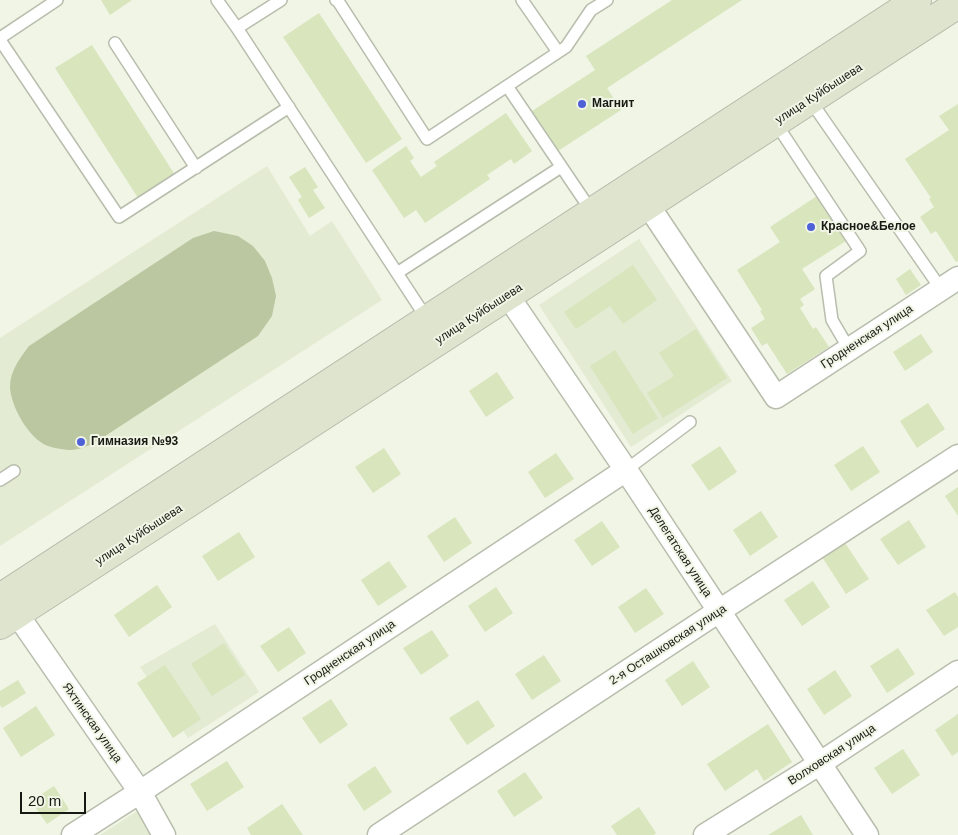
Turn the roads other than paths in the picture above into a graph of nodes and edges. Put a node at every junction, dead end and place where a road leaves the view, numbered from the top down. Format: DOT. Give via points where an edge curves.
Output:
graph roads {
  1 [pos="57,0"];
  2 [pos="217,0"];
  3 [pos="281,0"];
  4 [pos="336,0"];
  5 [pos="522,0"];
  6 [pos="584,0"];
  7 [pos="607,0"];
  8 [pos="917,0"];
  9 [pos="958,4"];
  10 [pos="591,10"];
  11 [pos="237,28"];
  12 [pos="0,39"];
  13 [pos="115,43"];
  14 [pos="558,52"];
  15 [pos="507,86"];
  16 [pos="810,100"];
  17 [pos="289,107"];
  18 [pos="775,122"];
  19 [pos="561,167"];
  20 [pos="196,168"];
  21 [pos="648,204"];
  22 [pos="592,212"];
  23 [pos="397,273"];
  24 [pos="950,284"];
  25 [pos="501,285"];
  26 [pos="427,319"];
  27 [pos="849,349"];
  28 [pos="690,422"];
  29 [pos="958,456"];
  30 [pos="626,470"];
  31 [pos="14,471"];
  32 [pos="0,480"];
  33 [pos="5,608"];
  34 [pos="719,611"];
  35 [pos="958,672"];
  36 [pos="819,764"];
  37 [pos="140,792"];
  38 [pos="73,835"];
  39 [pos="164,835"];
  40 [pos="379,835"];
  41 [pos="705,835"];
  42 [pos="866,835"];
  1 -- 12 [label="lane"];
  2 -- 11 [label="lane"];
  3 -- 11 [label="lane"];
  4 -- 15 [label="lane" via="427,139"];
  5 -- 14 [label="lane"];
  6 -- 10 [label="lane"];
  7 -- 10 [label="lane"];
  8 -- 22 [label="main road, улица Куйбышева"];
  9 -- 16 [label="main road, улица Куйбышева"];
  10 -- 14 [label="lane" via="566,47"];
  11 -- 17 [label="lane"];
  12 -- 20 [label="lane" via="120,217"];
  13 -- 20 [label="lane"];
  14 -- 15 [label="lane"];
  15 -- 19 [label="lane"];
  16 -- 18 [label="main road, улица Куйбышева"];
  16 -- 24 [label="lane"];
  17 -- 20 [label="lane"];
  17 -- 23 [label="lane"];
  18 -- 21 [label="main road, улица Куйбышева"];
  18 -- 27 [label="lane" via="860,251 826,276 832,320"];
  19 -- 22 [label="lane"];
  19 -- 23 [label="lane"];
  21 -- 25 [label="main road, улица Куйбышева"];
  21 -- 27 [label="street, Гродненская улица" via="776,397"];
  22 -- 25 [label="main road, улица Куйбышева"];
  23 -- 26 [label="lane"];
  24 -- 27 [label="street, Гродненская улица"];
  25 -- 26 [label="main road, улица Куйбышева"];
  25 -- 30 [label="street, Делегатская улица"];
  25 -- 33 [label="main road, улица Куйбышева"];
  26 -- 33 [label="main road, улица Куйбышева"];
  28 -- 30 [label="lane"];
  29 -- 34 [label="street, 2-я Осташковская улица"];
  30 -- 34 [label="street, Делегатская улица"];
  30 -- 37 [label="street, Гродненская улица"];
  31 -- 32 [label="lane"];
  33 -- 37 [label="street, Яхтинская улица"];
  34 -- 36 [label="street, Делегатская улица"];
  34 -- 40 [label="street, 2-я Осташковская улица"];
  35 -- 36 [label="street, Волховская улица"];
  36 -- 41 [label="street, Волховская улица"];
  36 -- 42 [label="street, Делегатская улица"];
  37 -- 38 [label="street, Гродненская улица"];
  37 -- 39 [label="street, Яхтинская улица"];
}
